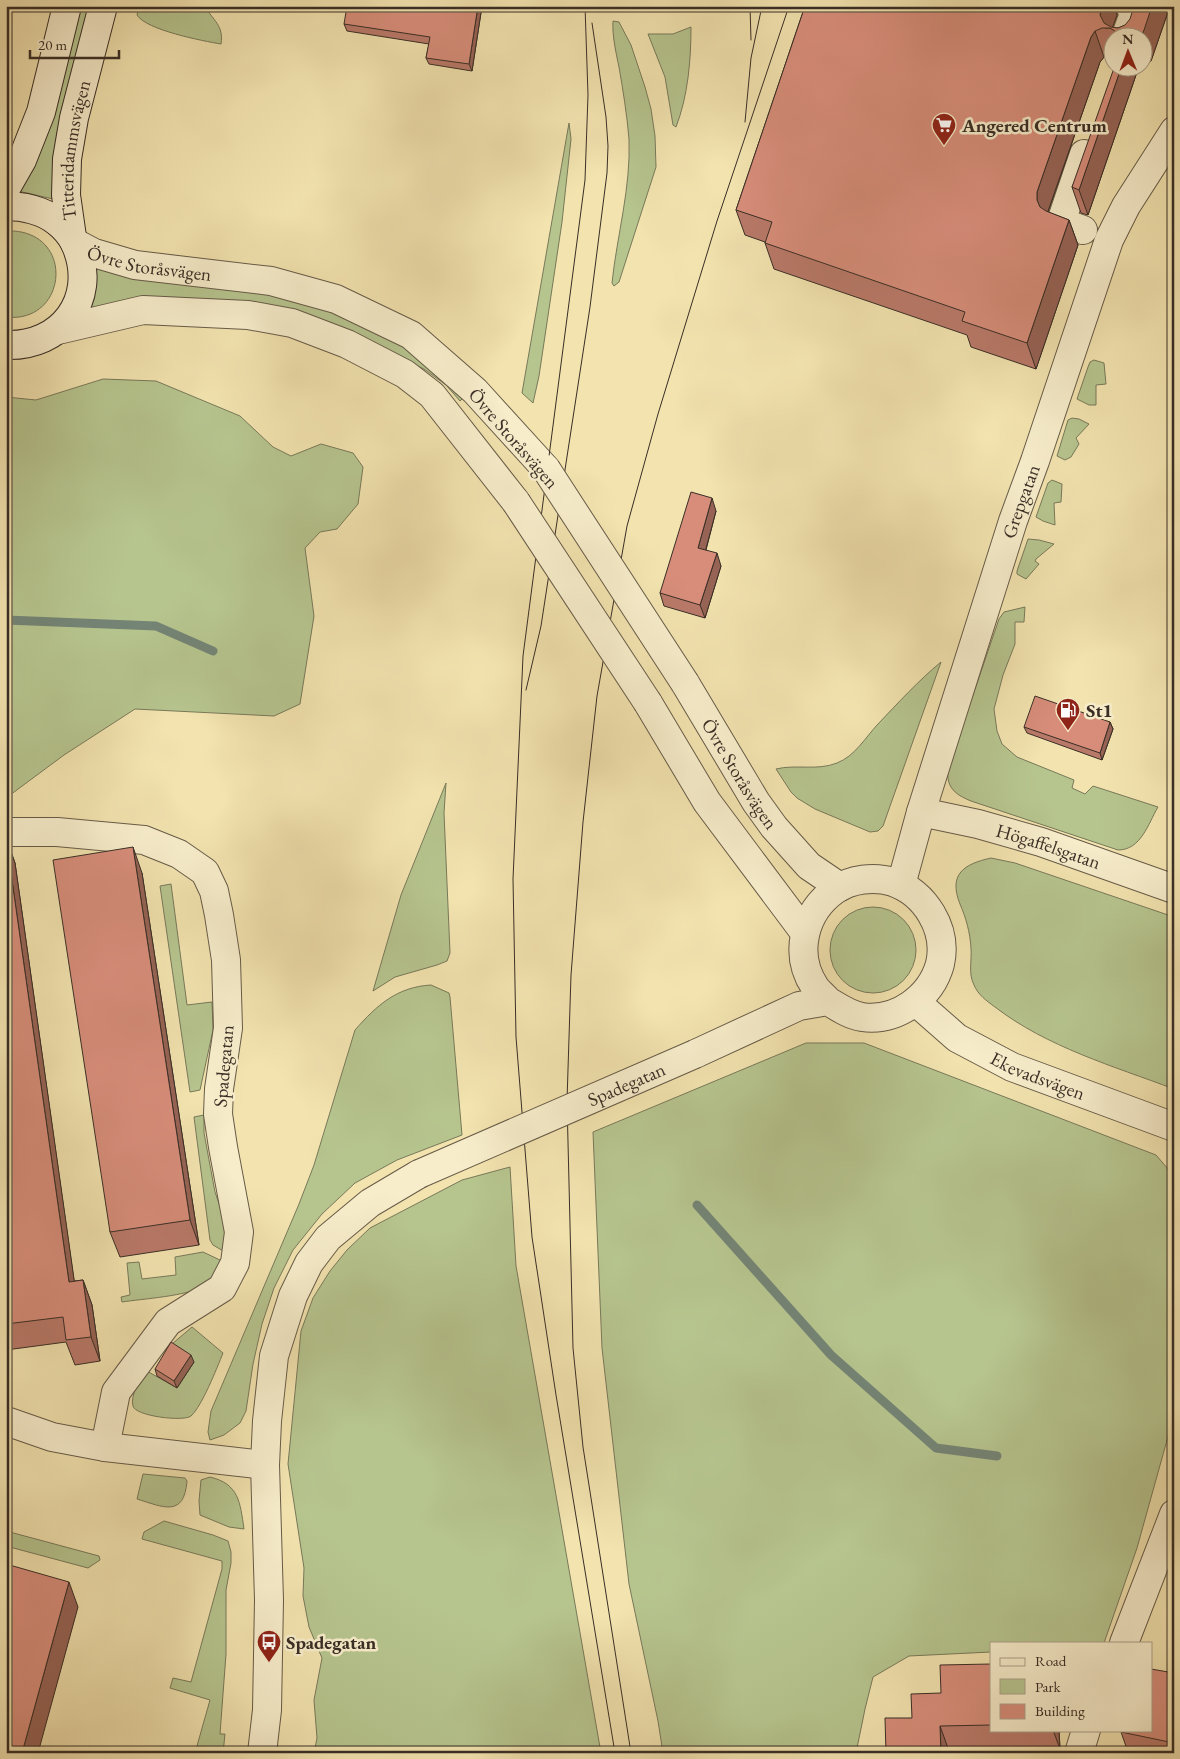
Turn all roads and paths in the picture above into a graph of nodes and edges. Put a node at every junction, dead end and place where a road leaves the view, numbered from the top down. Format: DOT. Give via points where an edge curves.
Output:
graph roads {
  1 [pos="67,6"];
  2 [pos="103,6"];
  3 [pos="1130,6"];
  4 [pos="1129,28"];
  5 [pos="1092,131"];
  6 [pos="1174,131"];
  7 [pos="6,188"];
  8 [pos="6,207"];
  9 [pos="1083,230"];
  10 [pos="74,240"];
  11 [pos="58,330"];
  12 [pos="6,346"];
  13 [pos="921,812"];
  14 [pos="6,832"];
  15 [pos="901,885"];
  16 [pos="840,887"];
  17 [pos="1174,889"];
  18 [pos="805,933"];
  19 [pos="828,1001"];
  20 [pos="916,1002"];
  21 [pos="1174,1126"];
  22 [pos="6,1421"];
  23 [pos="105,1447"];
  24 [pos="265,1465"];
  25 [pos="1174,1514"];
  26 [pos="1124,1642"];
  27 [pos="1085,1732"];
  28 [pos="262,1753"];
  29 [pos="1079,1753"];
  1 -- 7 [label="street, Titteridammsvägen" via="41,112 22,160"];
  2 -- 10 [label="street, Titteridammsvägen" via="74,118 67,159 66,195"];
  3 -- 4 [label="street" via="1134,14"];
  5 -- 9 [label="street" via="1061,222"];
  6 -- 13 [label="street, Grepgatan" via="1126,206 1109,240 1013,520"];
  8 -- 10 [label="street" via="30,208 46,214 61,224"];
  10 -- 11 [label="street, Titteridammsvägen" via="82,260 84,280 80,299"];
  10 -- 16 [label="street, Övre Storåsvägen, bridge" via="94,253 135,265 271,281 336,299 411,335 475,391 546,470 685,683 756,802 808,866"];
  11 -- 12 [label="street" via="41,341"];
  11 -- 18 [label="street, Övre Storåsvägen, bridge" via="143,310 248,315 292,323 346,344 405,374 432,396 516,502 648,702 707,802"];
  13 -- 15 [label="street, Grepgatan"];
  13 -- 17 [label="street, Högaffelsgatan" via="1041,842"];
  14 -- 23 [label="street, Spadegatan" via="123,837 144,840 180,854 205,872 214,891 222,933 228,1028 218,1114 239,1232 235,1263 222,1288 168,1322 116,1392"];
  15 -- 16 [label="street" via="870,879"];
  15 -- 20 [label="street" via="925,904 934,917 941,939 940,963 931,984"];
  16 -- 18 [label="street" via="817,906"];
  18 -- 19 [label="street" via="803,952 806,970"];
  19 -- 20 [label="street" via="844,1011 881,1017"];
  19 -- 24 [label="street, Spadegatan, bridge" via="799,1006 419,1174 370,1203 349,1220 328,1238 309,1264 293,1296 274,1356"];
  20 -- 21 [label="street, Ekevadsvägen" via="957,1038 1012,1067"];
  22 -- 23 [label="street" via="52,1437"];
  23 -- 24 [label="street"];
  24 -- 28 [label="street, Spadegatan" via="269,1609 267,1710"];
  25 -- 26 [label="street"];
  27 -- 29 [label="street"];
}
